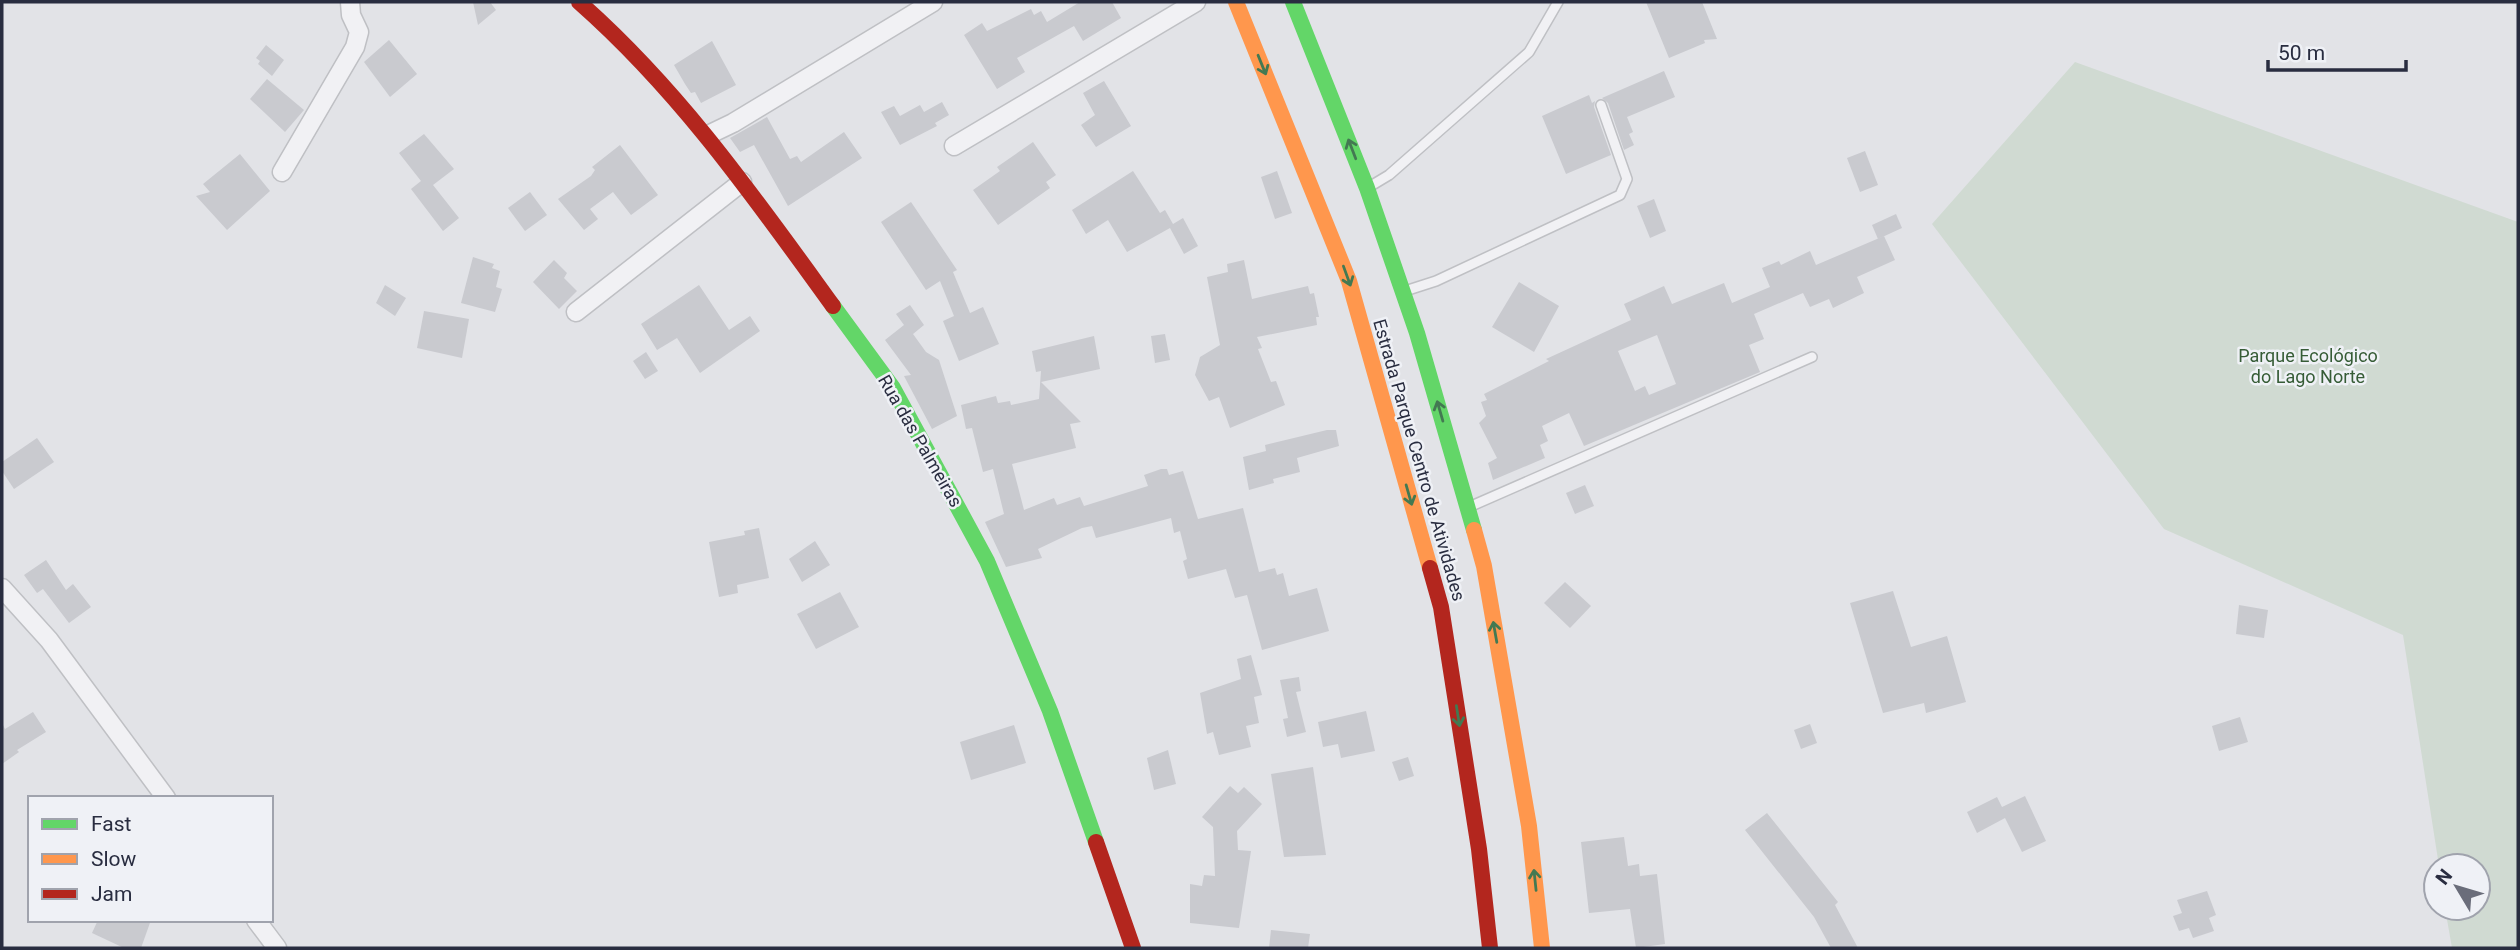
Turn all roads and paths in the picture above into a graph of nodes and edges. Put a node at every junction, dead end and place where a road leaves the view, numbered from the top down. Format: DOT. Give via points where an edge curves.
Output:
graph roads {
  1 [pos="350,2"];
  2 [pos="579,2"];
  3 [pos="933,2"];
  4 [pos="1196,2"];
  5 [pos="1236,2"];
  6 [pos="1293,2"];
  7 [pos="1558,2"];
  8 [pos="1601,105"];
  9 [pos="708,135"];
  10 [pos="954,146"];
  11 [pos="282,172"];
  12 [pos="742,182"];
  13 [pos="1367,188"];
  14 [pos="1403,292"];
  15 [pos="576,312"];
  16 [pos="1812,357"];
  17 [pos="1467,508"];
  18 [pos="2,588"];
  19 [pos="165,796"];
  20 [pos="257,922"];
  21 [pos="276,948"];
  22 [pos="1133,948"];
  23 [pos="1490,948"];
  24 [pos="1542,948"];
  1 -- 11 [label="street" via="359,32 355,47"];
  2 -- 9 [label="main road, Rua das Palmeiras" via="613,32"];
  3 -- 9 [label="street"];
  4 -- 10 [label="street"];
  5 -- 23 [label="main road, Estrada Parque Centro de Atividades, one-way" via="1349,281 1441,607"];
  13 -- 6 [label="main road, Estrada Parque Centro de Atividades, one-way"];
  7 -- 13 [label="lane" via="1529,52"];
  8 -- 14 [label="lane" via="1627,178 1620,195"];
  9 -- 12 [label="main road, Rua das Palmeiras"];
  12 -- 15 [label="street"];
  12 -- 22 [label="main road, Rua das Palmeiras" via="893,388 987,561 1050,711"];
  13 -- 14 [label="main road, Estrada Parque Centro de Atividades"];
  17 -- 14 [label="main road, Estrada Parque Centro de Atividades, one-way"];
  16 -- 17 [label="lane"];
  24 -- 17 [label="main road, Estrada Parque Centro de Atividades, one-way" via="1529,826 1484,566"];
  18 -- 19 [label="street" via="49,640"];
  20 -- 21 [label="street"];
}
